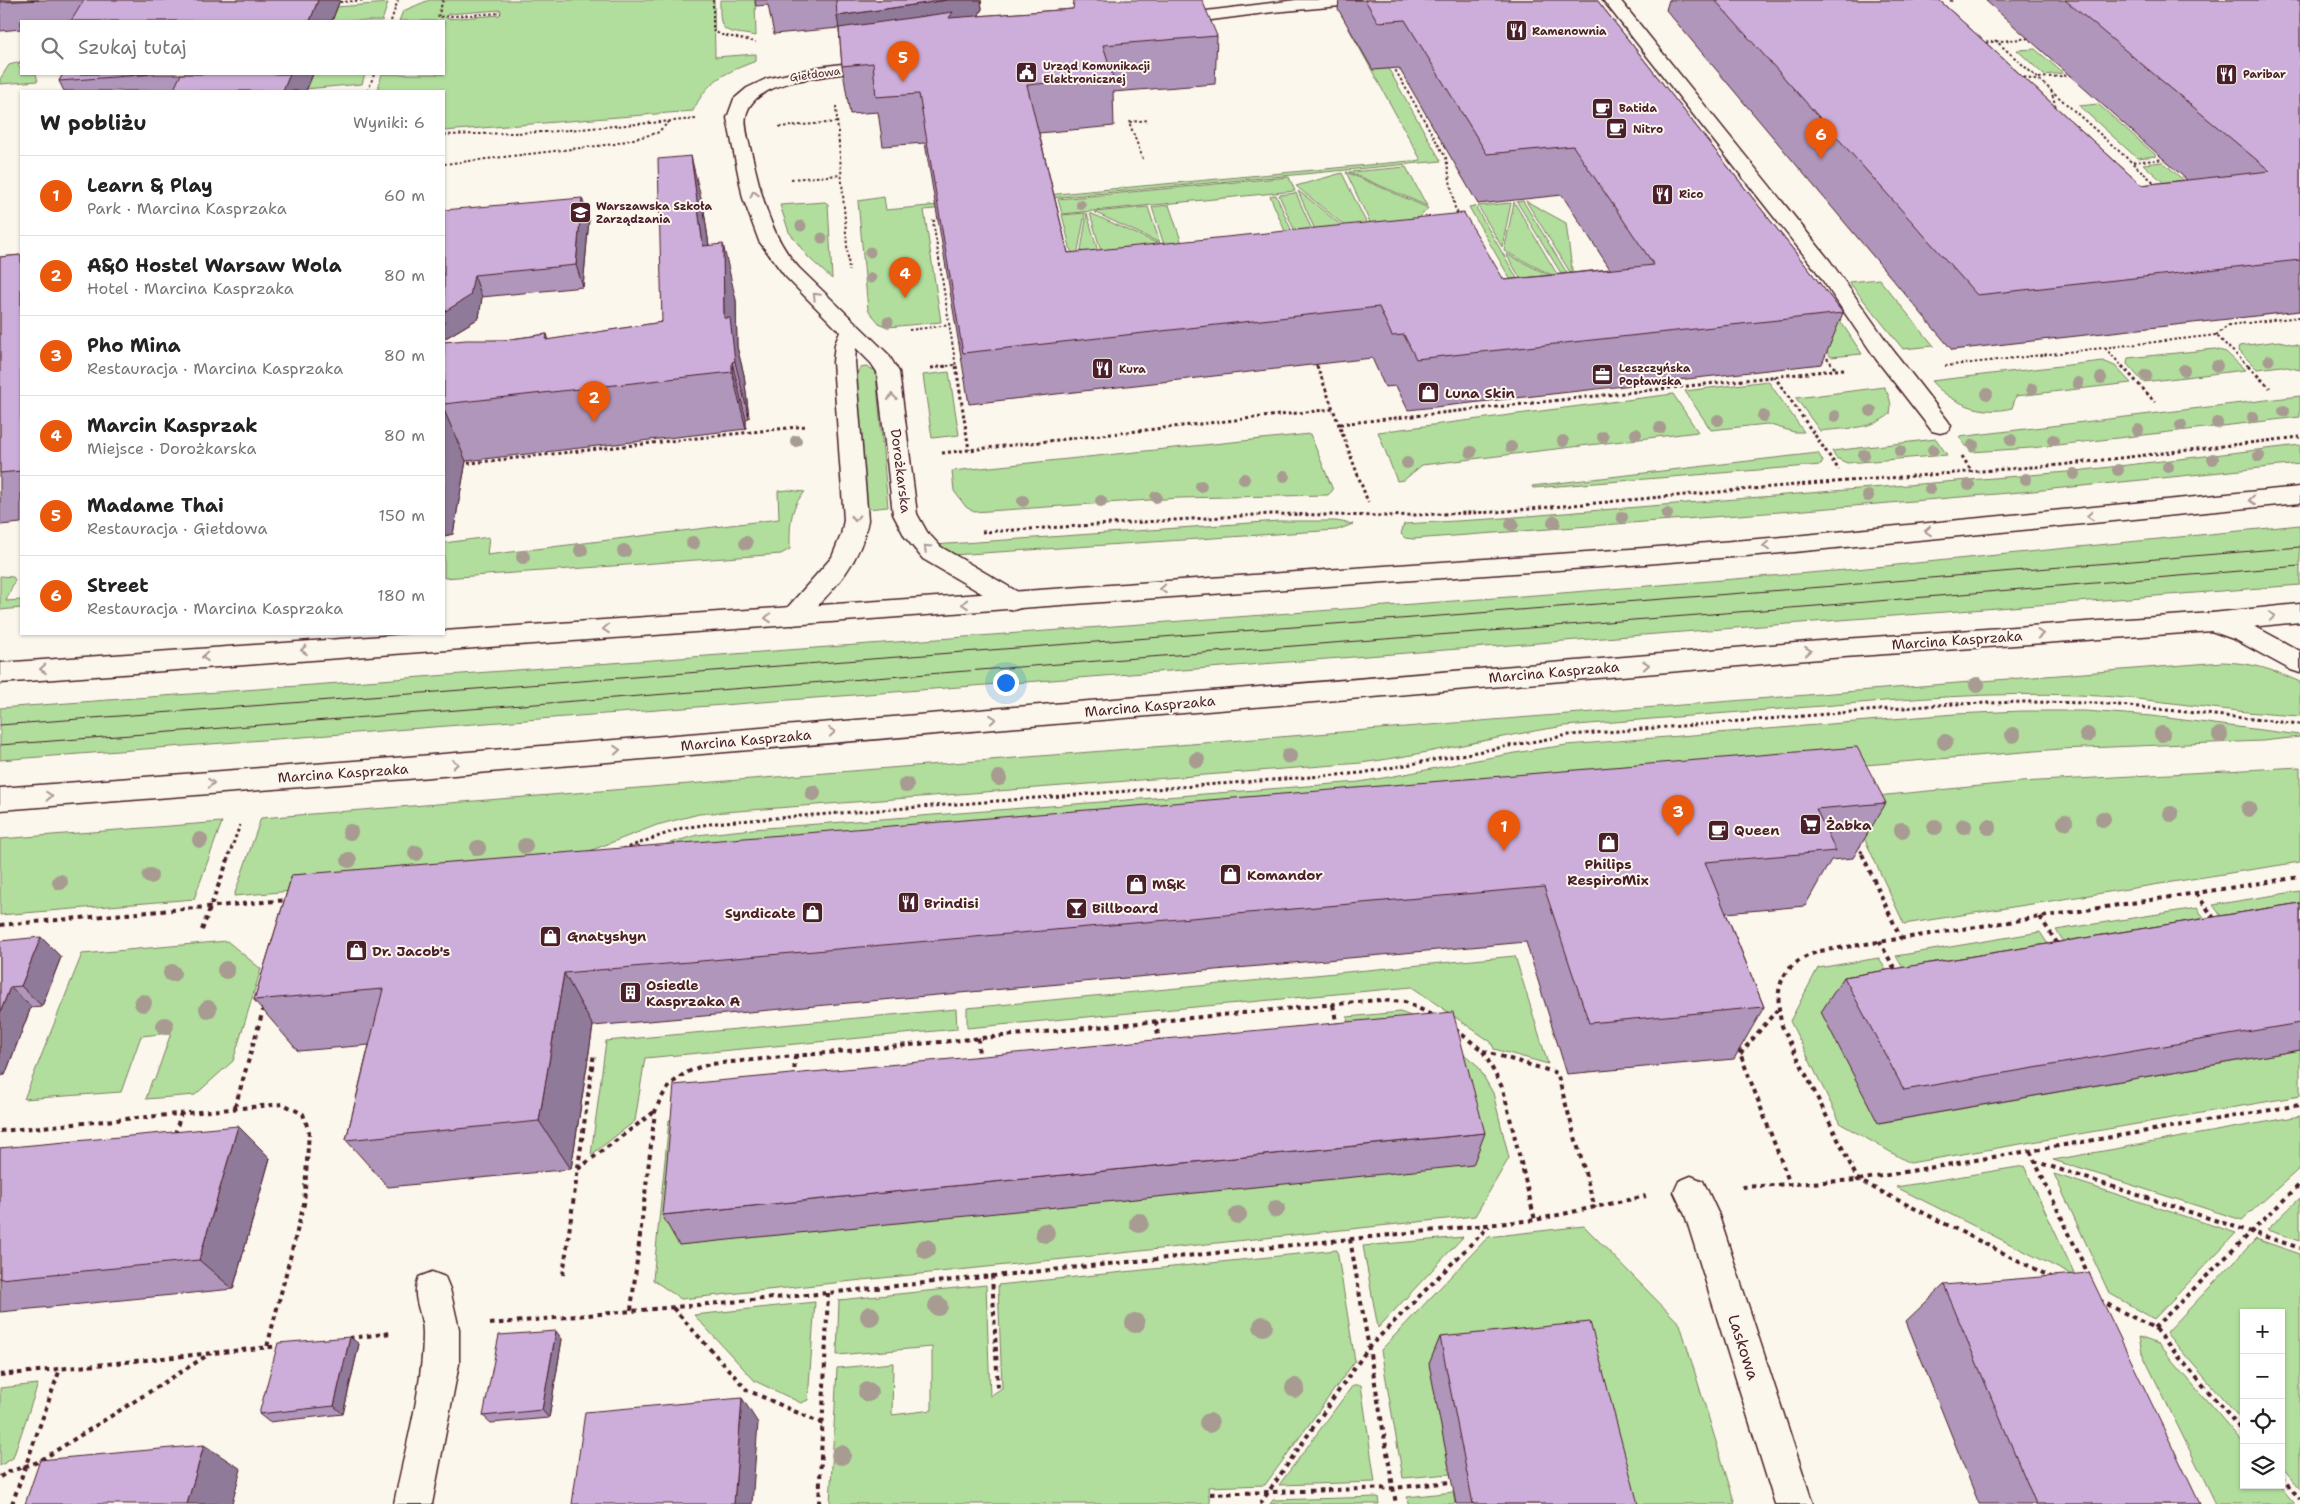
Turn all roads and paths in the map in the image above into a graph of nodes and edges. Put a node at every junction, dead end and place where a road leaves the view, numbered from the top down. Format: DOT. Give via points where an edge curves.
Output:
graph roads {
  1 [pos="370,0"];
  2 [pos="398,0"];
  3 [pos="443,0"];
  4 [pos="713,0"];
  5 [pos="1352,0"];
  6 [pos="1611,0"];
  7 [pos="1950,0"];
  8 [pos="340,2"];
  9 [pos="1954,3"];
  10 [pos="501,13"];
  11 [pos="391,20"];
  12 [pos="1160,22"];
  13 [pos="2035,38"];
  14 [pos="1996,41"];
  15 [pos="756,42"];
  16 [pos="1978,43"];
  17 [pos="901,61"];
  18 [pos="1391,63"];
  19 [pos="374,75"];
  20 [pos="2015,75"];
  21 [pos="2077,75"];
  22 [pos="2038,78"];
  23 [pos="2042,82"];
  24 [pos="756,89"];
  25 [pos="368,90"];
  26 [pos="2051,90"];
  27 [pos="836,105"];
  28 [pos="2059,118"];
  29 [pos="695,119"];
  30 [pos="1148,120"];
  31 [pos="670,121"];
  32 [pos="837,122"];
  33 [pos="778,127"];
  34 [pos="445,135"];
  35 [pos="2169,158"];
  36 [pos="1143,159"];
  37 [pos="2132,162"];
  38 [pos="445,164"];
  39 [pos="841,175"];
  40 [pos="788,180"];
  41 [pos="2160,187"];
  42 [pos="1459,216"];
  43 [pos="942,220"];
  44 [pos="849,273"];
  45 [pos="2300,317"];
  46 [pos="2235,318"];
  47 [pos="2240,324"];
  48 [pos="950,325"];
  49 [pos="851,330"];
  50 [pos="903,330"];
  51 [pos="2216,335"];
  52 [pos="2104,348"];
  53 [pos="1824,354"];
  54 [pos="1316,364"];
  55 [pos="955,365"];
  56 [pos="930,368"];
  57 [pos="1835,368"];
  58 [pos="1896,370"];
  59 [pos="1774,376"];
  60 [pos="2270,388"];
  61 [pos="2155,402"];
  62 [pos="1333,409"];
  63 [pos="1340,424"];
  64 [pos="809,426"];
  65 [pos="1940,426"];
  66 [pos="2300,437"];
  67 [pos="969,450"];
  68 [pos="935,454"];
  69 [pos="452,465"];
  70 [pos="1839,470"];
  71 [pos="2300,495"];
  72 [pos="1368,502"];
  73 [pos="978,533"];
  74 [pos="1014,600"];
  75 [pos="2300,613"];
  76 [pos="793,616"];
  77 [pos="2212,622"];
  78 [pos="2300,663"];
  79 [pos="0,673"];
  80 [pos="2300,724"];
  81 [pos="257,779"];
  82 [pos="0,799"];
  83 [pos="1857,844"];
  84 [pos="620,850"];
  85 [pos="2300,876"];
  86 [pos="2196,893"];
  87 [pos="297,899"];
  88 [pos="210,907"];
  89 [pos="2040,917"];
  90 [pos="2217,922"];
  91 [pos="0,925"];
  92 [pos="202,930"];
  93 [pos="1902,939"];
  94 [pos="1880,942"];
  95 [pos="2060,948"];
  96 [pos="1897,973"];
  97 [pos="264,1005"];
  98 [pos="1333,1005"];
  99 [pos="1778,1010"];
  100 [pos="1437,1017"];
  101 [pos="1156,1021"];
  102 [pos="1450,1026"];
  103 [pos="1338,1030"];
  104 [pos="978,1038"];
  105 [pos="1737,1045"];
  106 [pos="1159,1047"];
  107 [pos="1482,1051"];
  108 [pos="594,1053"];
  109 [pos="1740,1054"];
  110 [pos="795,1056"];
  111 [pos="979,1064"];
  112 [pos="793,1082"];
  113 [pos="2300,1105"];
  114 [pos="235,1107"];
  115 [pos="655,1112"];
  116 [pos="181,1113"];
  117 [pos="0,1131"];
  118 [pos="173,1140"];
  119 [pos="2030,1152"];
  120 [pos="2034,1161"];
  121 [pos="578,1169"];
  122 [pos="1858,1180"];
  123 [pos="1790,1184"];
  124 [pos="2300,1184"];
  125 [pos="1691,1192"];
  126 [pos="1595,1208"];
  127 [pos="1535,1220"];
  128 [pos="1489,1225"];
  129 [pos="2250,1231"];
  130 [pos="1350,1239"];
  131 [pos="2300,1248"];
  132 [pos="563,1275"];
  133 [pos="992,1275"];
  134 [pos="2058,1280"];
  135 [pos="2093,1284"];
  136 [pos="432,1289"];
  137 [pos="828,1292"];
  138 [pos="2097,1292"];
  139 [pos="2092,1297"];
  140 [pos="2101,1301"];
  141 [pos="673,1308"];
  142 [pos="631,1310"];
  143 [pos="2105,1310"];
  144 [pos="2154,1328"];
  145 [pos="442,1329"];
  146 [pos="345,1338"];
  147 [pos="286,1345"];
  148 [pos="267,1347"];
  149 [pos="1369,1347"];
  150 [pos="212,1352"];
  151 [pos="60,1369"];
  152 [pos="0,1375"];
  153 [pos="998,1390"];
  154 [pos="823,1424"];
  155 [pos="2240,1428"];
  156 [pos="25,1466"];
  157 [pos="0,1477"];
  158 [pos="1451,1482"];
  159 [pos="2285,1482"];
  160 [pos="1394,1488"];
  161 [pos="1268,1492"];
  162 [pos="1210,1494"];
  163 [pos="2300,1499"];
  164 [pos="12,1504"];
  165 [pos="413,1504"];
  166 [pos="819,1504"];
  167 [pos="1260,1504"];
  168 [pos="1396,1504"];
  169 [pos="1794,1504"];
  1 -- 8 [label="path"];
  2 -- 11 [label="path"];
  3 -- 10 [label="path" via="438,17"];
  4 -- 15 [label="path" via="713,31"];
  5 -- 12 [label="main road"];
  6 -- 58 [label="main road" via="1823,265"];
  7 -- 9 [label="path"];
  13 -- 14 [label="path"];
  14 -- 16 [label="path"];
  14 -- 22 [label="path"];
  17 -- 24 [label="main road, Giełdowa" via="781,79"];
  18 -- 42 [label="path" via="1446,158"];
  19 -- 25 [label="path"];
  20 -- 23 [label="path"];
  21 -- 22 [label="path"];
  22 -- 23 [label="path"];
  23 -- 26 [label="path"];
  49 -- 24 [label="main road, Dorożkarska, one-way" via="792,272 761,224 736,118 739,103"];
  26 -- 28 [label="path"];
  26 -- 37 [label="path"];
  27 -- 32 [label="path"];
  29 -- 31 [label="path"];
  30 -- 36 [label="path" via="1129,122"];
  31 -- 34 [label="path" via="545,132"];
  31 -- 38 [label="path" via="657,133 614,144"];
  32 -- 33 [label="path"];
  32 -- 39 [label="path"];
  35 -- 37 [label="path"];
  37 -- 41 [label="path"];
  39 -- 40 [label="path"];
  39 -- 44 [label="path"];
  43 -- 48 [label="path" via="933,221"];
  45 -- 47 [label="path"];
  46 -- 47 [label="path"];
  47 -- 51 [label="path" via="2229,325"];
  48 -- 50 [label="path"];
  48 -- 55 [label="path"];
  74 -- 49 [label="main road, Dorożkarska, one-way" via="932,553 908,523 888,372 880,359"];
  49 -- 76 [label="main road, one-way" via="844,362 856,520 853,541 842,563"];
  51 -- 52 [label="path"];
  51 -- 60 [label="path"];
  52 -- 58 [label="path" via="1922,370"];
  52 -- 61 [label="path"];
  53 -- 57 [label="path"];
  54 -- 62 [label="path"];
  55 -- 56 [label="path"];
  55 -- 67 [label="path"];
  57 -- 58 [label="path"];
  57 -- 59 [label="path"];
  58 -- 65 [label="main road"];
  59 -- 63 [label="path"];
  59 -- 70 [label="path"];
  62 -- 63 [label="path"];
  62 -- 67 [label="path"];
  63 -- 72 [label="path"];
  64 -- 69 [label="path"];
  66 -- 73 [label="path" via="2060,465 1496,512 1387,516 1272,514"];
  67 -- 68 [label="path"];
  71 -- 74 [label="main road, one-way" via="1794,544"];
  74 -- 76 [label="main road, one-way"];
  77 -- 75 [label="main road, Marcina Kasprzaka, one-way"];
  76 -- 79 [label="main road, one-way"];
  77 -- 78 [label="main road" via="2245,633"];
  81 -- 77 [label="main road, Marcina Kasprzaka, one-way" via="1834,649"];
  80 -- 84 [label="path" via="2084,702 1952,704 1569,735 1514,742 1414,766 1362,773 724,822 682,828"];
  82 -- 81 [label="main road, Marcina Kasprzaka, one-way"];
  81 -- 88 [label="path"];
  83 -- 93 [label="path"];
  85 -- 86 [label="path"];
  86 -- 89 [label="path"];
  86 -- 90 [label="path"];
  87 -- 88 [label="path"];
  88 -- 91 [label="path"];
  88 -- 92 [label="path"];
  89 -- 93 [label="path"];
  89 -- 95 [label="path"];
  93 -- 94 [label="path"];
  94 -- 96 [label="path"];
  94 -- 99 [label="path" via="1807,955 1796,962 1781,980 1777,994"];
  97 -- 114 [label="path"];
  98 -- 100 [label="path" via="1392,1000 1418,1007"];
  98 -- 101 [label="path"];
  98 -- 103 [label="path"];
  99 -- 109 [label="path"];
  99 -- 122 [label="path" via="1782,1026"];
  101 -- 104 [label="path"];
  101 -- 106 [label="path"];
  102 -- 107 [label="path"];
  104 -- 110 [label="path"];
  104 -- 111 [label="path"];
  105 -- 109 [label="path"];
  107 -- 126 [label="path" via="1557,1073"];
  107 -- 127 [label="path" via="1503,1088"];
  108 -- 121 [label="path"];
  109 -- 123 [label="path"];
  110 -- 112 [label="path"];
  110 -- 115 [label="path" via="689,1069 670,1082"];
  113 -- 119 [label="path"];
  114 -- 116 [label="path"];
  114 -- 148 [label="path" via="283,1104 302,1114 309,1132 304,1204"];
  115 -- 121 [label="path"];
  115 -- 142 [label="path"];
  116 -- 117 [label="path"];
  116 -- 118 [label="path"];
  119 -- 120 [label="path"];
  119 -- 122 [label="path"];
  120 -- 129 [label="path"];
  120 -- 135 [label="path"];
  121 -- 132 [label="path"];
  122 -- 123 [label="path"];
  122 -- 134 [label="path"];
  123 -- 125 [label="path"];
  124 -- 129 [label="path"];
  125 -- 126 [label="path" via="1657,1194"];
  125 -- 169 [label="main road, Laskowa" via="1701,1214"];
  126 -- 127 [label="path"];
  127 -- 128 [label="path"];
  128 -- 130 [label="path"];
  128 -- 149 [label="path"];
  129 -- 131 [label="path"];
  129 -- 144 [label="path"];
  130 -- 133 [label="path"];
  130 -- 149 [label="path"];
  133 -- 137 [label="path"];
  133 -- 153 [label="path"];
  136 -- 145 [label="main road"];
  137 -- 141 [label="path"];
  137 -- 154 [label="path"];
  138 -- 140 [label="path"];
  139 -- 140 [label="path"];
  140 -- 143 [label="path"];
  140 -- 144 [label="path"];
  141 -- 142 [label="path"];
  141 -- 154 [label="path" via="747,1390"];
  142 -- 145 [label="path"];
  144 -- 155 [label="path"];
  145 -- 146 [label="path"];
  145 -- 165 [label="main road" via="441,1364"];
  147 -- 148 [label="path"];
  148 -- 150 [label="path"];
  149 -- 160 [label="path"];
  149 -- 161 [label="path"];
  150 -- 151 [label="path"];
  150 -- 156 [label="path" via="38,1462"];
  151 -- 152 [label="path"];
  151 -- 156 [label="path"];
  154 -- 166 [label="path"];
  156 -- 157 [label="path"];
  156 -- 164 [label="path"];
  158 -- 160 [label="path"];
  159 -- 163 [label="path"];
  160 -- 161 [label="path"];
  160 -- 168 [label="path"];
  161 -- 162 [label="path"];
  161 -- 167 [label="path"];
}
